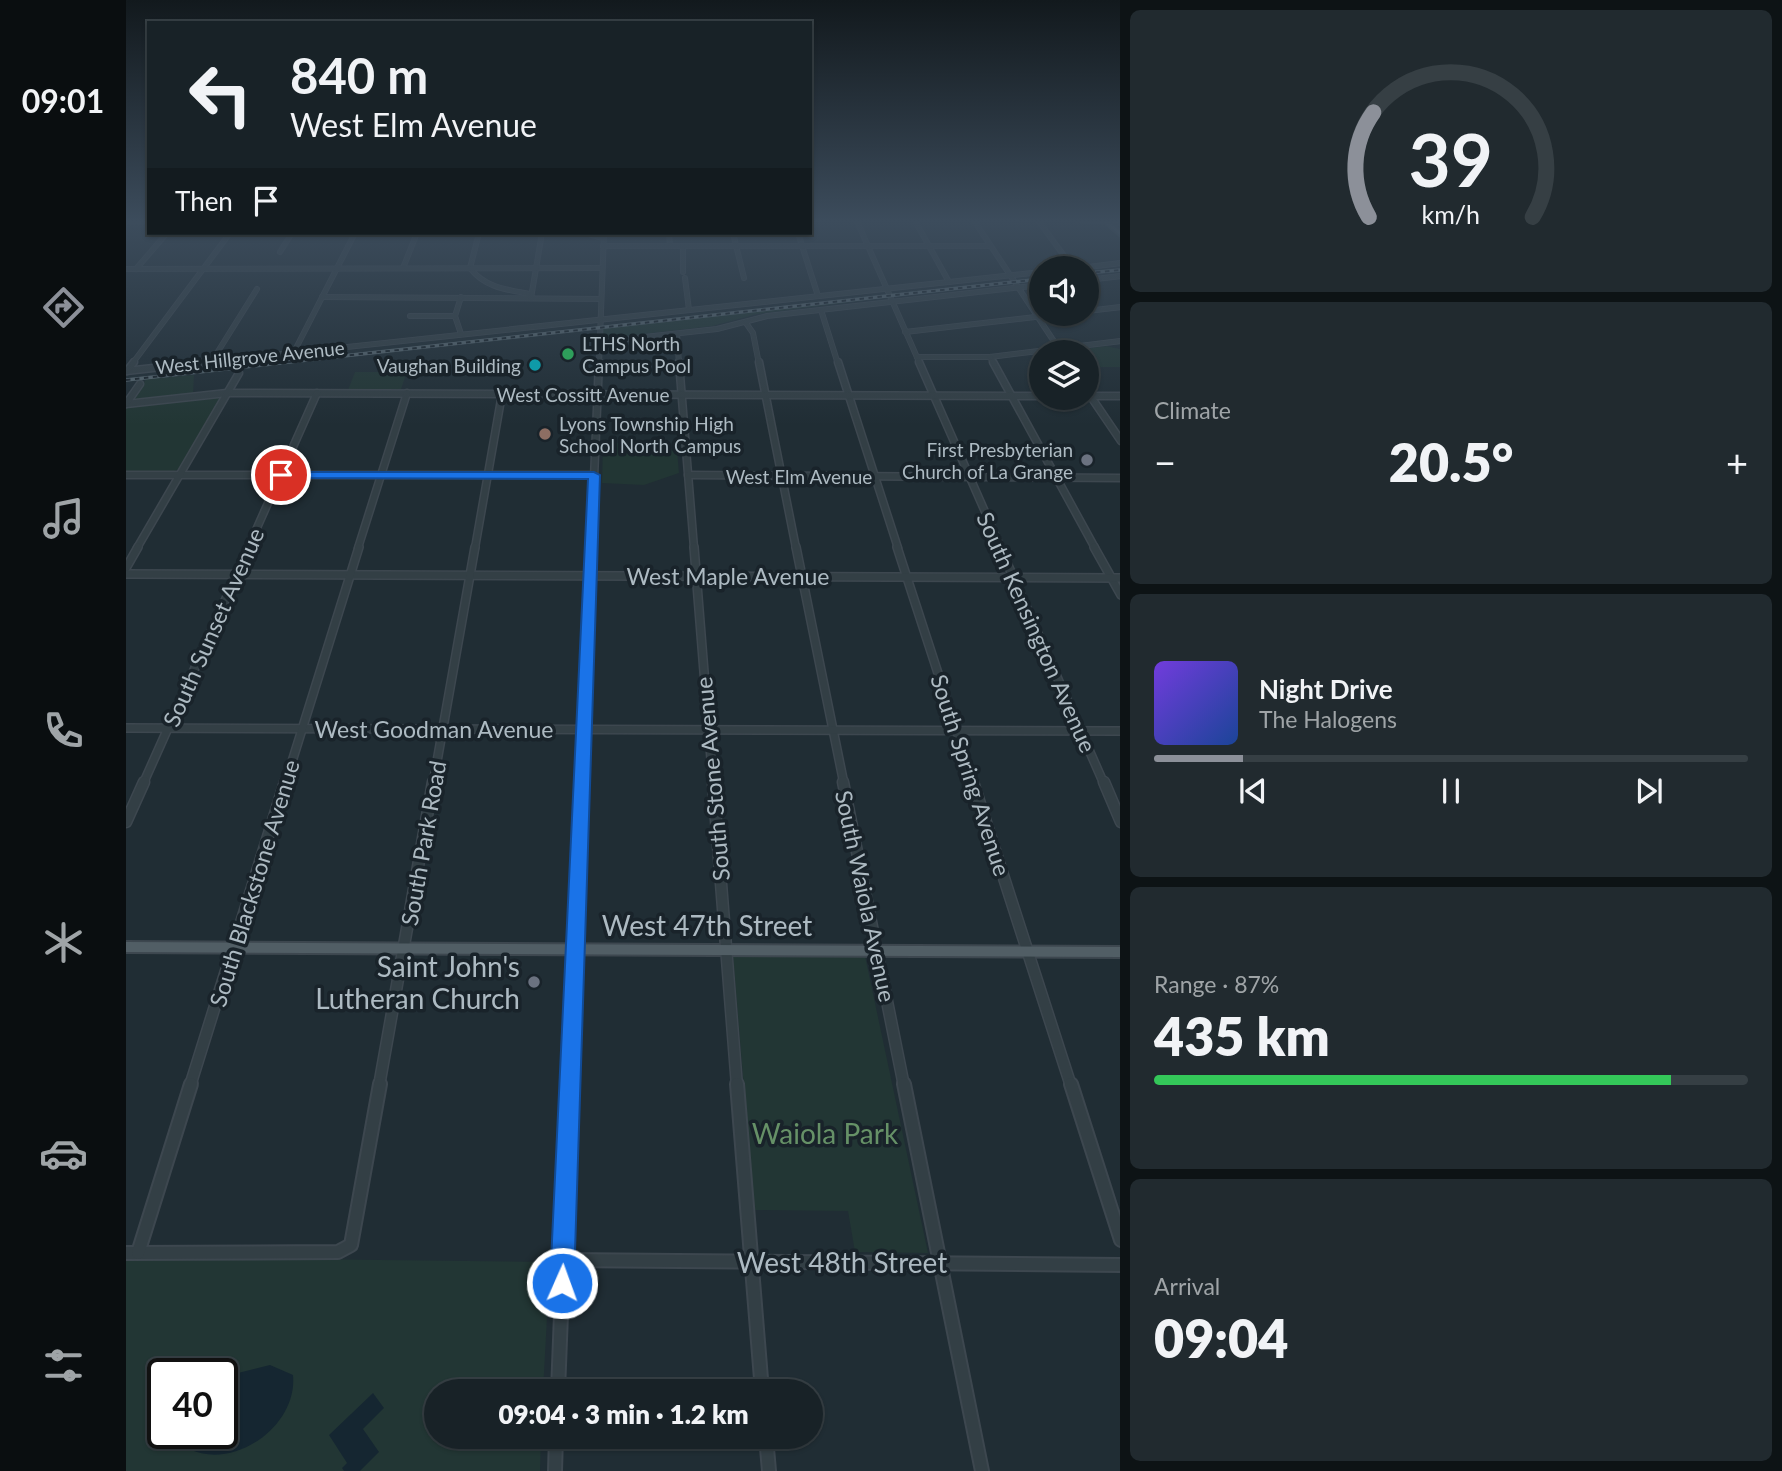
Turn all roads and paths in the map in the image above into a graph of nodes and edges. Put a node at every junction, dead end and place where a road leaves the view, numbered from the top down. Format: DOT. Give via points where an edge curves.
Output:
graph roads {
  1 [pos="1018,287"];
  2 [pos="189,288"];
  3 [pos="327,288"];
  4 [pos="502,288"];
  5 [pos="533,288"];
  6 [pos="601,288"];
  7 [pos="686,288"];
  8 [pos="815,288"];
  9 [pos="886,288"];
  10 [pos="890,288"];
  11 [pos="1013,288"];
  12 [pos="257,289"];
  13 [pos="510,290"];
  14 [pos="531,296"];
  15 [pos="818,296"];
  16 [pos="322,297"];
  17 [pos="461,298"];
  18 [pos="504,298"];
  19 [pos="568,298"];
  20 [pos="601,299"];
  21 [pos="892,302"];
  22 [pos="1029,304"];
  23 [pos="1120,307"];
  24 [pos="689,310"];
  25 [pos="821,310"];
  26 [pos="1099,310"];
  27 [pos="601,314"];
  28 [pos="410,316"];
  29 [pos="455,316"];
  30 [pos="1029,318"];
  31 [pos="746,323"];
  32 [pos="905,332"];
  33 [pos="461,334"];
  34 [pos="677,334"];
  35 [pos="1120,341"];
  36 [pos="599,342"];
  37 [pos="1099,344"];
  38 [pos="294,352"];
  39 [pos="1029,353"];
  40 [pos="917,357"];
  41 [pos="990,357"];
  42 [pos="212,361"];
  43 [pos="127,371"];
  44 [pos="239,373"];
  45 [pos="140,384"];
  46 [pos="227,393"];
  47 [pos="317,393"];
  48 [pos="407,393"];
  49 [pos="502,394"];
  50 [pos="597,394"];
  51 [pos="681,394"];
  52 [pos="765,394"];
  53 [pos="850,395"];
  54 [pos="933,395"];
  55 [pos="1011,395"];
  56 [pos="1099,395"];
  57 [pos="1029,396"];
  58 [pos="1120,396"];
  59 [pos="126,404"];
  60 [pos="1099,410"];
  61 [pos="1120,441"];
  62 [pos="179,474"];
  63 [pos="126,475"];
  64 [pos="281,475"];
  65 [pos="382,475"];
  66 [pos="488,475"];
  67 [pos="594,475"];
  68 [pos="688,475"];
  69 [pos="782,476"];
  70 [pos="969,476"];
  71 [pos="876,477"];
  72 [pos="1056,477"];
  73 [pos="1120,478"];
  74 [pos="126,568"];
  75 [pos="126,574"];
  76 [pos="236,575"];
  77 [pos="350,575"];
  78 [pos="470,575"];
  79 [pos="590,575"];
  80 [pos="695,576"];
  81 [pos="801,577"];
  82 [pos="906,577"];
  83 [pos="1013,577"];
  84 [pos="1111,578"];
  85 [pos="1120,578"];
  86 [pos="1120,593"];
  87 [pos="126,728"];
  88 [pos="168,728"];
  89 [pos="302,728"];
  90 [pos="444,729"];
  91 [pos="584,729"];
  92 [pos="708,730"];
  93 [pos="832,730"];
  94 [pos="957,731"];
  95 [pos="1080,731"];
  96 [pos="1120,731"];
  97 [pos="1120,820"];
  98 [pos="126,822"];
  99 [pos="126,947"];
  100 [pos="234,948"];
  101 [pos="404,948"];
  102 [pos="575,949"];
  103 [pos="726,950"];
  104 [pos="877,951"];
  105 [pos="1027,951"];
  106 [pos="1120,952"];
  107 [pos="1120,1237"];
  108 [pos="132,1253"];
  109 [pos="563,1260"];
  110 [pos="751,1261"];
  111 [pos="940,1263"];
  112 [pos="1120,1265"];
  113 [pos="558,1379"];
  114 [pos="761,1379"];
  115 [pos="556,1449"];
  116 [pos="767,1449"];
  117 [pos="555,1471"];
  118 [pos="769,1471"];
  119 [pos="982,1471"];
  1 -- 22 [label="street"];
  2 -- 43 [label="street"];
  3 -- 16 [label="street"];
  4 -- 13 [label="street"];
  5 -- 14 [label="street"];
  6 -- 20 [label="street"];
  7 -- 24 [label="street"];
  8 -- 15 [label="street"];
  9 -- 10 [label="street, West Hillgrove Avenue"];
  9 -- 15 [label="street, West Hillgrove Avenue"];
  9 -- 21 [label="street, South Kensington Avenue"];
  11 -- 21 [label="street"];
  12 -- 42 [label="street"];
  13 -- 14 [label="street"];
  13 -- 18 [label="street"];
  14 -- 18 [label="street"];
  14 -- 19 [label="street"];
  15 -- 24 [label="street, West Hillgrove Avenue"];
  16 -- 17 [label="street"];
  16 -- 38 [label="street"];
  17 -- 18 [label="street"];
  17 -- 29 [label="street"];
  19 -- 20 [label="street"];
  19 -- 27 [label="street"];
  20 -- 27 [label="street"];
  21 -- 25 [label="street"];
  21 -- 32 [label="street, South Kensington Avenue"];
  23 -- 26 [label="street"];
  24 -- 27 [label="street, West Hillgrove Avenue"];
  25 -- 31 [label="street" via="763,316"];
  25 -- 53 [label="street, South Spring Avenue"];
  27 -- 33 [label="street, West Hillgrove Avenue"];
  27 -- 36 [label="street"];
  28 -- 29 [label="street"];
  29 -- 33 [label="street"];
  30 -- 32 [label="street"];
  31 -- 34 [label="street"];
  31 -- 52 [label="street, South Waiola Avenue" via="751,327"];
  32 -- 40 [label="street, South Kensington Avenue"];
  33 -- 38 [label="street, West Hillgrove Avenue"];
  34 -- 36 [label="street"];
  34 -- 51 [label="street, South Stone Avenue"];
  35 -- 37 [label="street"];
  36 -- 50 [label="street"];
  38 -- 42 [label="street, West Hillgrove Avenue"];
  39 -- 41 [label="street"];
  40 -- 41 [label="street"];
  40 -- 54 [label="street, South Kensington Avenue"];
  41 -- 55 [label="street"];
  42 -- 43 [label="street, West Hillgrove Avenue"];
  44 -- 46 [label="street"];
  45 -- 59 [label="street"];
  46 -- 47 [label="street, West Cossitt Avenue"];
  46 -- 59 [label="street, West Cossitt Avenue"];
  46 -- 62 [label="street"];
  47 -- 48 [label="street, West Cossitt Avenue"];
  47 -- 64 [label="street, South Sunset Avenue"];
  48 -- 49 [label="street, West Cossitt Avenue"];
  48 -- 65 [label="street, South Blackstone Avenue"];
  49 -- 50 [label="street, West Cossitt Avenue"];
  49 -- 66 [label="street, South Park Road"];
  50 -- 51 [label="street, West Cossitt Avenue"];
  50 -- 67 [label="street"];
  51 -- 52 [label="street, West Cossitt Avenue"];
  51 -- 68 [label="street, South Stone Avenue"];
  52 -- 53 [label="street, West Cossitt Avenue"];
  52 -- 69 [label="street, South Waiola Avenue"];
  53 -- 54 [label="street, West Cossitt Avenue"];
  53 -- 71 [label="street, South Spring Avenue"];
  54 -- 55 [label="street, West Cossitt Avenue"];
  54 -- 70 [label="street, South Kensington Avenue"];
  55 -- 57 [label="street, West Cossitt Avenue"];
  55 -- 72 [label="street"];
  56 -- 58 [label="street"];
  60 -- 61 [label="street"];
  62 -- 63 [label="street"];
  62 -- 64 [label="street"];
  62 -- 74 [label="street"];
  64 -- 65 [label="street"];
  64 -- 76 [label="street, South Sunset Avenue"];
  65 -- 66 [label="street"];
  65 -- 77 [label="street, South Blackstone Avenue"];
  66 -- 67 [label="street"];
  66 -- 78 [label="street, South Park Road"];
  67 -- 79 [label="street"];
  68 -- 69 [label="street, West Elm Avenue"];
  68 -- 80 [label="street, South Stone Avenue"];
  69 -- 71 [label="street, West Elm Avenue"];
  69 -- 81 [label="street, South Waiola Avenue"];
  70 -- 71 [label="street, West Elm Avenue"];
  70 -- 72 [label="street, West Elm Avenue"];
  70 -- 83 [label="street, South Kensington Avenue"];
  71 -- 82 [label="street, South Spring Avenue"];
  72 -- 73 [label="street, West Elm Avenue"];
  72 -- 84 [label="street"];
  75 -- 76 [label="street, West Maple Avenue"];
  76 -- 77 [label="street, West Maple Avenue"];
  76 -- 88 [label="street, South Sunset Avenue"];
  77 -- 78 [label="street, West Maple Avenue"];
  77 -- 89 [label="street, South Blackstone Avenue"];
  78 -- 79 [label="street, West Maple Avenue"];
  78 -- 90 [label="street, South Park Road"];
  79 -- 80 [label="street, West Maple Avenue"];
  79 -- 91 [label="street"];
  80 -- 81 [label="street, West Maple Avenue"];
  80 -- 92 [label="street, South Stone Avenue"];
  81 -- 82 [label="street, West Maple Avenue"];
  81 -- 93 [label="street, South Waiola Avenue"];
  82 -- 83 [label="street, West Maple Avenue"];
  82 -- 94 [label="street, South Spring Avenue"];
  83 -- 84 [label="street, West Maple Avenue"];
  83 -- 95 [label="street, South Kensington Avenue"];
  84 -- 85 [label="street, West Maple Avenue"];
  84 -- 86 [label="street"];
  87 -- 88 [label="street, West Goodman Avenue"];
  88 -- 89 [label="street, West Goodman Avenue"];
  88 -- 98 [label="street, South Sunset Avenue"];
  89 -- 90 [label="street, West Goodman Avenue"];
  89 -- 100 [label="street, South Blackstone Avenue"];
  90 -- 91 [label="street, West Goodman Avenue"];
  90 -- 101 [label="street, South Park Road"];
  91 -- 92 [label="street, West Goodman Avenue"];
  91 -- 102 [label="street"];
  92 -- 93 [label="street, West Goodman Avenue"];
  92 -- 103 [label="street, South Stone Avenue"];
  93 -- 94 [label="street, West Goodman Avenue"];
  93 -- 104 [label="street, South Waiola Avenue"];
  94 -- 95 [label="street, West Goodman Avenue"];
  94 -- 105 [label="street, South Spring Avenue"];
  95 -- 96 [label="street, West Goodman Avenue"];
  95 -- 97 [label="street, South Kensington Avenue"];
  99 -- 100 [label="main road, West 47th Street"];
  100 -- 101 [label="main road, West 47th Street"];
  100 -- 108 [label="street, South Blackstone Avenue"];
  101 -- 102 [label="main road, West 47th Street"];
  101 -- 108 [label="street, South Park Road" via="347,1250"];
  102 -- 103 [label="main road, West 47th Street"];
  102 -- 109 [label="street"];
  103 -- 104 [label="main road, West 47th Street"];
  103 -- 110 [label="street, South Stone Avenue"];
  104 -- 105 [label="main road, West 47th Street"];
  104 -- 111 [label="street, South Waiola Avenue"];
  105 -- 106 [label="main road, West 47th Street"];
  105 -- 107 [label="street, South Spring Avenue"];
  109 -- 110 [label="street, West 48th Street"];
  109 -- 113 [label="street"];
  110 -- 111 [label="street, West 48th Street"];
  110 -- 114 [label="street, South Stone Avenue"];
  111 -- 112 [label="street, West 48th Street"];
  111 -- 119 [label="street, South Waiola Avenue"];
  115 -- 117 [label="street"];
  116 -- 118 [label="street"];
}
